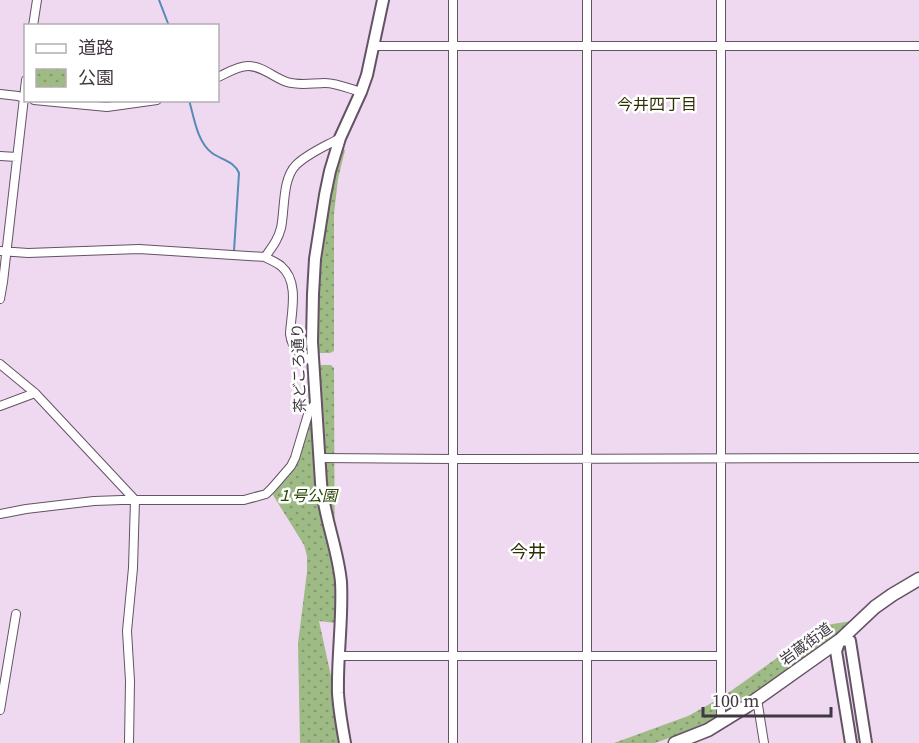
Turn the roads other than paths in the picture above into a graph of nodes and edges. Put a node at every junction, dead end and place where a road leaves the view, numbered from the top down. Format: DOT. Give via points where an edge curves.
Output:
graph roads {
  1 [pos="37,0"];
  2 [pos="383,0"];
  3 [pos="453,0"];
  4 [pos="587,0"];
  5 [pos="721,0"];
  6 [pos="33,24"];
  7 [pos="373,46"];
  8 [pos="919,46"];
  9 [pos="453,47"];
  10 [pos="586,47"];
  11 [pos="721,47"];
  12 [pos="219,77"];
  13 [pos="361,92"];
  14 [pos="0,94"];
  15 [pos="24,98"];
  16 [pos="24,102"];
  17 [pos="55,102"];
  18 [pos="143,102"];
  19 [pos="340,138"];
  20 [pos="0,156"];
  21 [pos="17,157"];
  22 [pos="3,252"];
  23 [pos="265,256"];
  24 [pos="0,299"];
  25 [pos="314,362"];
  26 [pos="0,364"];
  27 [pos="35,393"];
  28 [pos="316,404"];
  29 [pos="0,406"];
  30 [pos="319,458"];
  31 [pos="587,458"];
  32 [pos="721,458"];
  33 [pos="919,458"];
  34 [pos="453,459"];
  35 [pos="135,500"];
  36 [pos="0,514"];
  37 [pos="919,579"];
  38 [pos="16,614"];
  39 [pos="840,640"];
  40 [pos="340,656"];
  41 [pos="721,656"];
  42 [pos="454,657"];
  43 [pos="587,657"];
  44 [pos="757,699"];
  45 [pos="0,710"];
  46 [pos="721,722"];
  47 [pos="129,743"];
  48 [pos="345,743"];
  49 [pos="453,743"];
  50 [pos="587,743"];
  51 [pos="675,743"];
  52 [pos="764,743"];
  53 [pos="851,743"];
  54 [pos="866,743"];
  1 -- 6 [label="street"];
  2 -- 7 [label="street, 茶どころ通り"];
  3 -- 9 [label="street"];
  4 -- 10 [label="street"];
  5 -- 11 [label="street"];
  7 -- 9 [label="street"];
  7 -- 13 [label="street, 茶どころ通り"];
  8 -- 11 [label="street"];
  9 -- 10 [label="street"];
  9 -- 34 [label="street"];
  10 -- 11 [label="street"];
  10 -- 31 [label="street"];
  11 -- 32 [label="street"];
  12 -- 13 [label="street" via="249,66 288,83 327,82"];
  13 -- 19 [label="street, 茶どころ通り"];
  14 -- 15 [label="street"];
  16 -- 21 [label="street"];
  17 -- 18 [label="street" via="107,107"];
  19 -- 23 [label="street" via="291,170 281,229"];
  19 -- 25 [label="street, 茶どころ通り" via="325,195 315,259"];
  20 -- 21 [label="street"];
  21 -- 22 [label="street"];
  22 -- 23 [label="street" via="139,249"];
  22 -- 24 [label="street"];
  23 -- 25 [label="street" via="280,265 291,280 291,340 302,356"];
  25 -- 28 [label="street, 茶どころ通り"];
  26 -- 27 [label="street"];
  27 -- 29 [label="street"];
  27 -- 35 [label="street"];
  28 -- 30 [label="street, 茶どころ通り"];
  28 -- 35 [label="street" via="309,411 296,458 266,494 244,500"];
  30 -- 34 [label="street"];
  30 -- 40 [label="street, 茶どころ通り" via="322,496 339,566"];
  31 -- 32 [label="street"];
  31 -- 34 [label="street"];
  31 -- 43 [label="street"];
  32 -- 33 [label="street"];
  32 -- 41 [label="street"];
  34 -- 42 [label="street"];
  35 -- 36 [label="street" via="94,501"];
  35 -- 47 [label="street" via="127,631"];
  37 -- 39 [label="main road, 岩蔵街道" via="875,607"];
  38 -- 45 [label="street"];
  39 -- 44 [label="main road, 岩蔵街道"];
  39 -- 53 [label="street" via="836,651"];
  39 -- 54 [label="street" via="850,641"];
  40 -- 42 [label="street"];
  40 -- 48 [label="street, 茶どころ通り" via="338,693"];
  41 -- 43 [label="street"];
  41 -- 46 [label="street"];
  42 -- 43 [label="street"];
  42 -- 49 [label="street"];
  43 -- 50 [label="street"];
  44 -- 46 [label="main road, 岩蔵街道"];
  44 -- 52 [label="street"];
  46 -- 51 [label="main road, 岩蔵街道"];
}
